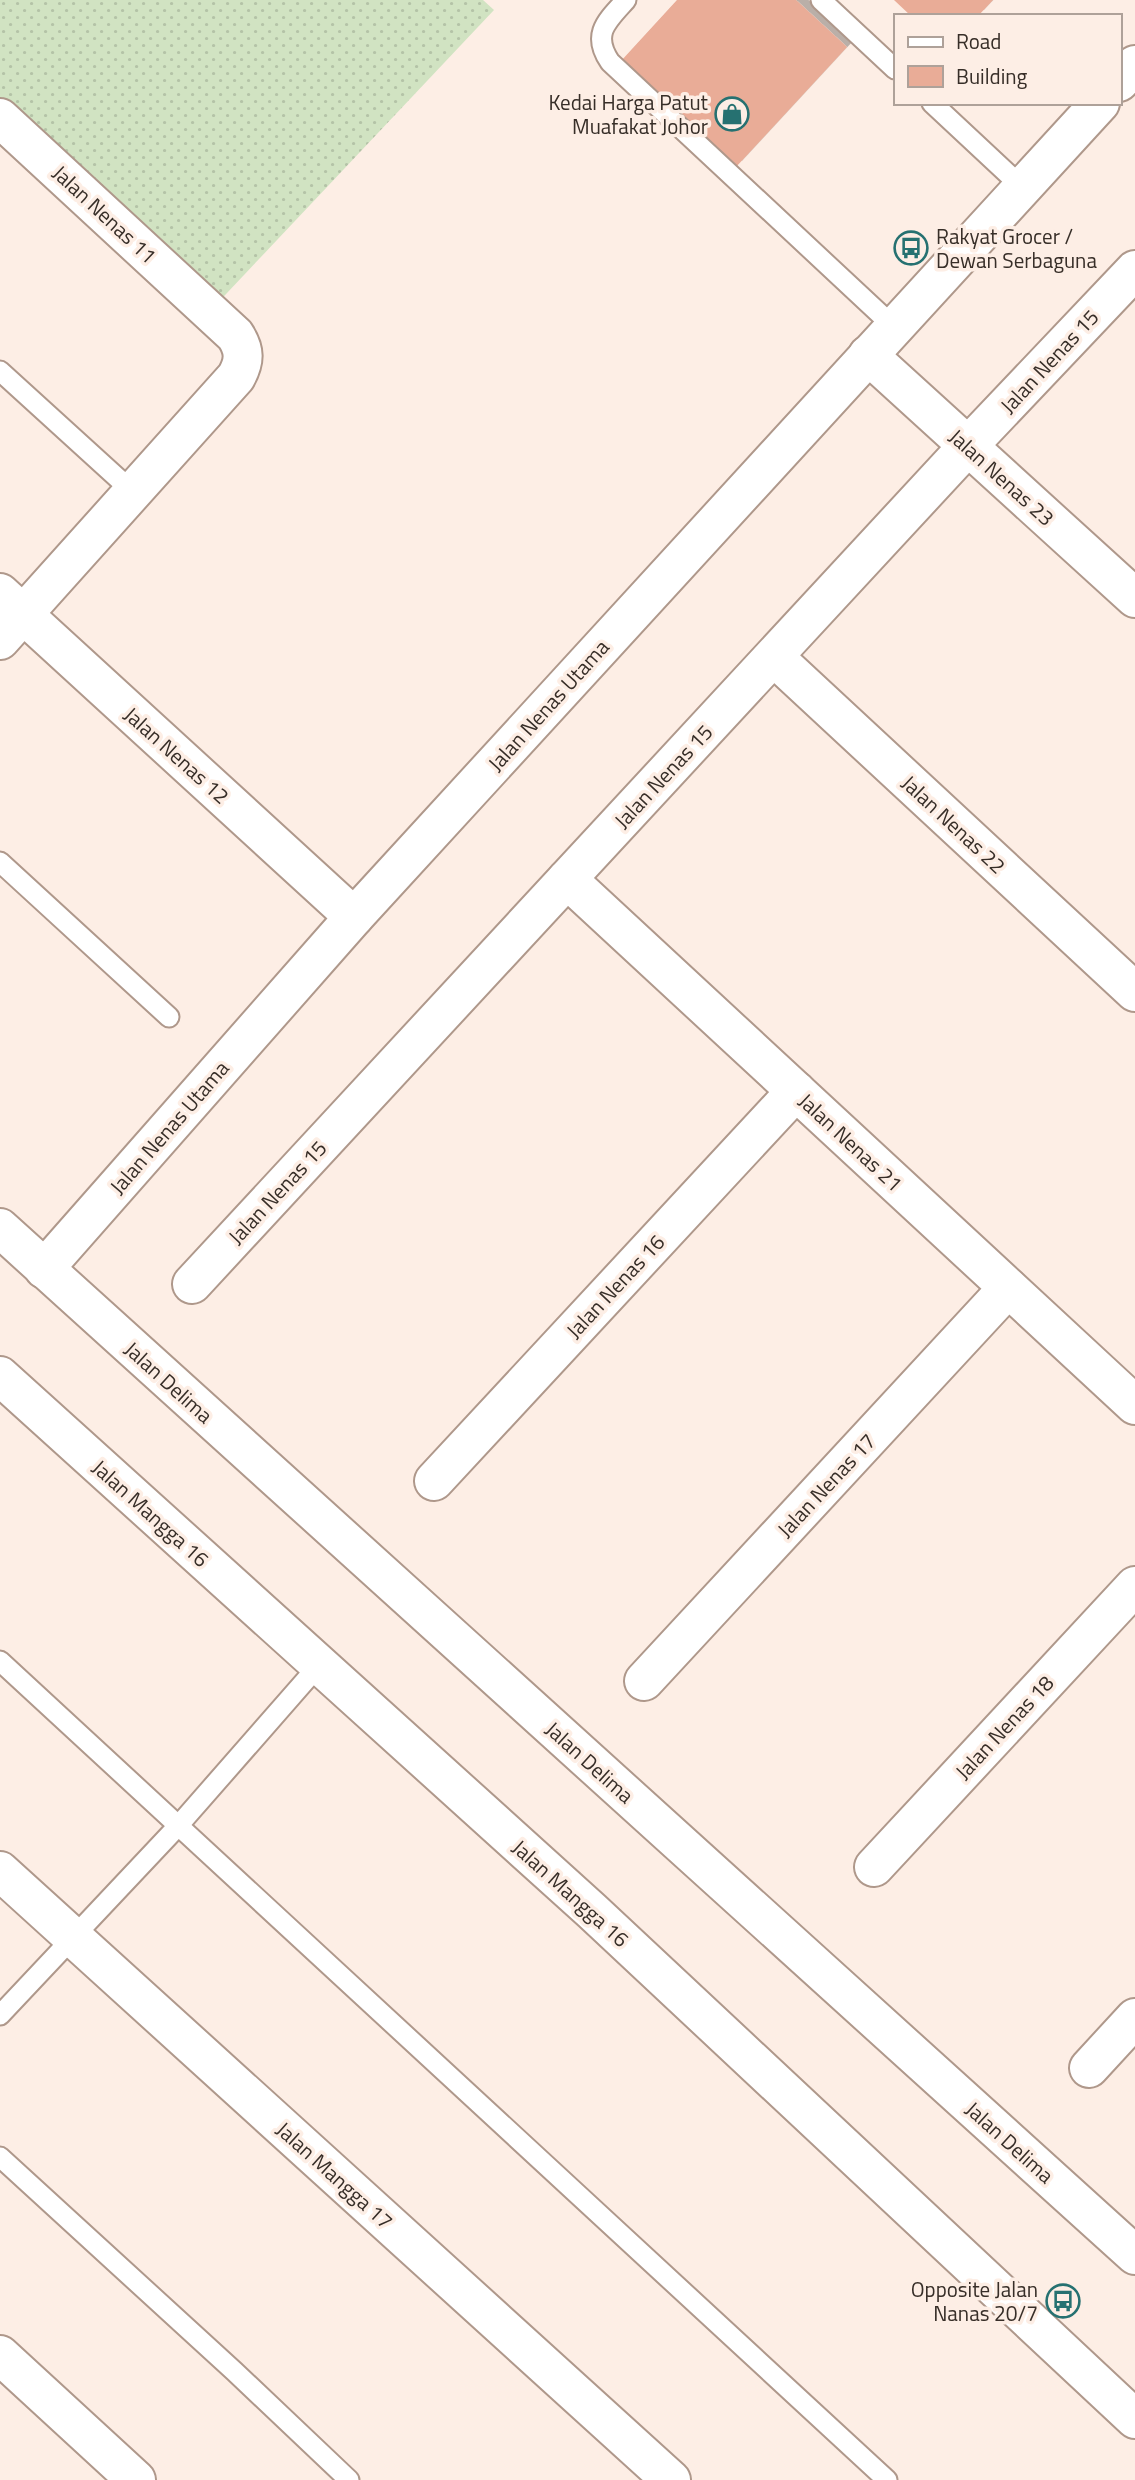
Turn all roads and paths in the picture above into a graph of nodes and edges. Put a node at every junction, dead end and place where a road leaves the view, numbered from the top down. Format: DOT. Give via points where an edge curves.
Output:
graph roads {
  1 [pos="626,0"];
  2 [pos="821,0"];
  3 [pos="1135,65"];
  4 [pos="894,68"];
  5 [pos="1121,80"];
  6 [pos="934,105"];
  7 [pos="1098,105"];
  8 [pos="0,118"];
  9 [pos="1022,187"];
  10 [pos="1135,270"];
  11 [pos="894,327"];
  12 [pos="868,355"];
  13 [pos="0,371"];
  14 [pos="968,446"];
  15 [pos="133,492"];
  16 [pos="1135,598"];
  17 [pos="8,616"];
  18 [pos="774,657"];
  19 [pos="0,862"];
  20 [pos="568,879"];
  21 [pos="354,917"];
  22 [pos="1135,992"];
  23 [pos="169,1017"];
  24 [pos="796,1091"];
  25 [pos="0,1228"];
  26 [pos="44,1269"];
  27 [pos="192,1284"];
  28 [pos="1008,1288"];
  29 [pos="0,1376"];
  30 [pos="1135,1405"];
  31 [pos="434,1481"];
  32 [pos="1135,1586"];
  33 [pos="0,1661"];
  34 [pos="318,1665"];
  35 [pos="644,1681"];
  36 [pos="178,1826"];
  37 [pos="874,1867"];
  38 [pos="0,1871"];
  39 [pos="73,1937"];
  40 [pos="0,2015"];
  41 [pos="1135,2018"];
  42 [pos="1089,2068"];
  43 [pos="0,2157"];
  44 [pos="1135,2255"];
  45 [pos="0,2355"];
  46 [pos="1135,2419"];
  47 [pos="136,2480"];
  48 [pos="348,2480"];
  49 [pos="671,2480"];
  50 [pos="887,2480"];
  1 -- 11 [label="lane" via="603,29 603,52 610,62"];
  2 -- 4 [label="lane"];
  3 -- 5 [label="street"];
  6 -- 9 [label="lane"];
  7 -- 9 [label="street, Jalan Nenas Utama"];
  8 -- 15 [label="street, Jalan Nenas 11" via="210,310 241,345 244,356 236,377"];
  9 -- 11 [label="street, Jalan Nenas Utama"];
  10 -- 14 [label="street, Jalan Nenas 15"];
  11 -- 12 [label="street, Jalan Nenas Utama"];
  12 -- 14 [label="street, Jalan Nenas 23"];
  12 -- 21 [label="street, Jalan Nenas Utama"];
  13 -- 15 [label="lane"];
  14 -- 16 [label="street, Jalan Nenas 23"];
  14 -- 18 [label="street, Jalan Nenas 15"];
  15 -- 17 [label="street, Jalan Nenas 11"];
  17 -- 21 [label="street, Jalan Nenas 12"];
  18 -- 20 [label="street, Jalan Nenas 15"];
  18 -- 22 [label="street, Jalan Nenas 22"];
  19 -- 23 [label="lane"];
  20 -- 24 [label="street, Jalan Nenas 21"];
  20 -- 27 [label="street, Jalan Nenas 15"];
  21 -- 26 [label="street, Jalan Nenas Utama"];
  24 -- 28 [label="street, Jalan Nenas 21"];
  24 -- 31 [label="street, Jalan Nenas 16"];
  25 -- 26 [label="street"];
  26 -- 44 [label="street, Jalan Delima"];
  28 -- 30 [label="street, Jalan Nenas 21"];
  28 -- 35 [label="street, Jalan Nenas 17"];
  29 -- 34 [label="street, Jalan Mangga 16"];
  32 -- 37 [label="street, Jalan Nenas 18"];
  33 -- 36 [label="lane"];
  34 -- 36 [label="lane"];
  34 -- 46 [label="street, Jalan Mangga 16" via="592,1911"];
  36 -- 39 [label="lane"];
  36 -- 50 [label="lane"];
  38 -- 39 [label="street, Jalan Mangga 17"];
  39 -- 40 [label="lane"];
  39 -- 49 [label="street, Jalan Mangga 17"];
  41 -- 42 [label="street"];
  43 -- 48 [label="lane"];
  45 -- 47 [label="street"];
}
